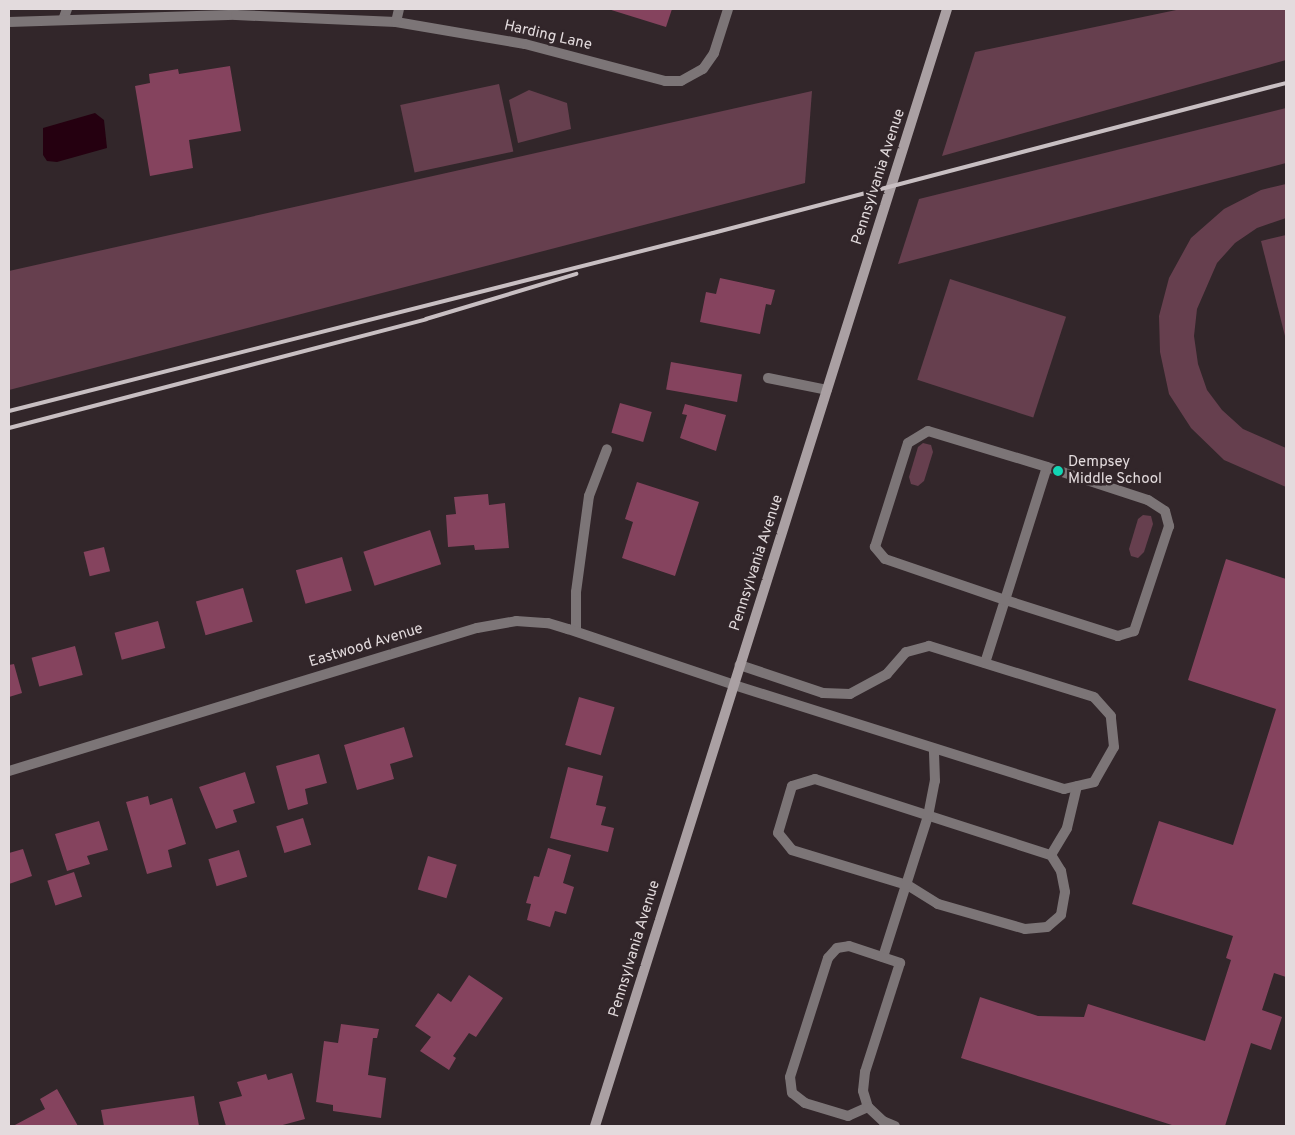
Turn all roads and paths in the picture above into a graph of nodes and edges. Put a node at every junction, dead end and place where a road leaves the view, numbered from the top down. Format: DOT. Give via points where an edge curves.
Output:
graph roads {
  1 [pos="67,9"];
  2 [pos="399,9"];
  3 [pos="728,9"];
  4 [pos="947,9"];
  5 [pos="63,20"];
  6 [pos="9,22"];
  7 [pos="396,22"];
  8 [pos="768,378"];
  9 [pos="827,390"];
  10 [pos="607,448"];
  11 [pos="1047,467"];
  12 [pos="1005,600"];
  13 [pos="576,631"];
  14 [pos="985,663"];
  15 [pos="740,665"];
  16 [pos="734,685"];
  17 [pos="934,749"];
  18 [pos="9,772"];
  19 [pos="1076,786"];
  20 [pos="928,816"];
  21 [pos="1050,855"];
  22 [pos="907,885"];
  23 [pos="883,958"];
  24 [pos="868,1107"];
  25 [pos="595,1126"];
  26 [pos="895,1126"];
  1 -- 5 [label="street"];
  2 -- 7 [label="street"];
  3 -- 7 [label="street, Harding Lane" via="714,53 703,69 689,78 665,81 525,44"];
  4 -- 9 [label="street, Pennsylvania Avenue"];
  5 -- 6 [label="street, Harding Lane"];
  5 -- 7 [label="street, Harding Lane" via="236,16"];
  8 -- 9 [label="street"];
  9 -- 15 [label="street, Pennsylvania Avenue"];
  10 -- 13 [label="street" via="589,496 576,592"];
  11 -- 12 [label="street"];
  11 -- 12 [label="street" via="1148,500 1165,511 1169,526 1134,631 1118,636"];
  11 -- 12 [label="street" via="928,430 908,443 875,547 885,559"];
  12 -- 14 [label="street"];
  13 -- 16 [label="street, Eastwood Avenue"];
  13 -- 18 [label="street, Eastwood Avenue" via="548,623 516,621 478,628"];
  14 -- 15 [label="street" via="929,646 906,652 887,674 850,694 823,693"];
  14 -- 19 [label="street" via="1094,697 1111,716 1114,747 1094,782"];
  15 -- 16 [label="street, Pennsylvania Avenue"];
  16 -- 17 [label="street, Eastwood Avenue"];
  16 -- 25 [label="street, Pennsylvania Avenue"];
  17 -- 19 [label="street, Eastwood Avenue" via="1064,789"];
  17 -- 20 [label="street" via="935,781"];
  19 -- 21 [label="street" via="1067,828"];
  20 -- 21 [label="street"];
  20 -- 22 [label="street"];
  20 -- 22 [label="street" via="816,779 792,786 778,833 792,850"];
  21 -- 22 [label="street" via="1061,871 1065,892 1061,915 1046,927 1025,929 938,904"];
  22 -- 23 [label="street"];
  23 -- 24 [label="street" via="900,963 865,1072 863,1091"];
  23 -- 24 [label="street" via="849,946 837,948 828,958 790,1077 792,1093 805,1103 848,1116"];
  24 -- 26 [label="street" via="883,1121"];
}
